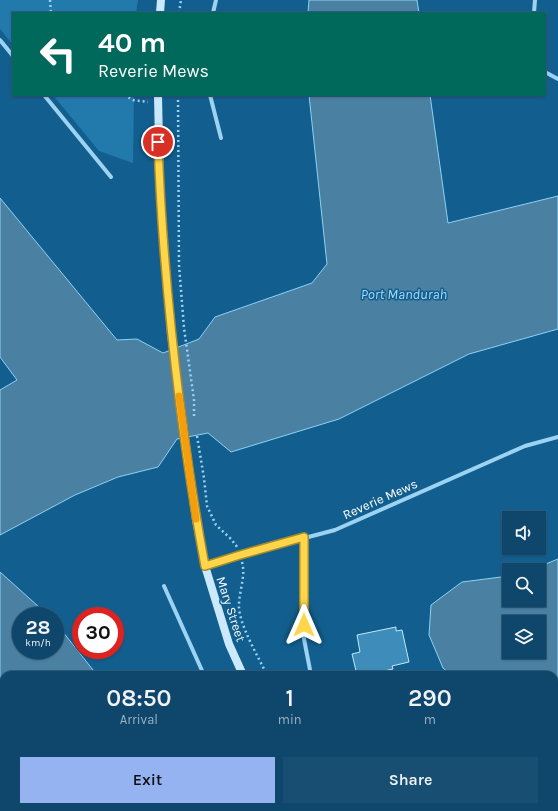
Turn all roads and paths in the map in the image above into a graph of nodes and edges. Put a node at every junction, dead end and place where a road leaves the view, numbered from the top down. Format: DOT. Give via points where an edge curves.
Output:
graph roads {
  1 [pos="50,0"];
  2 [pos="161,0"];
  3 [pos="184,0"];
  4 [pos="216,0"];
  5 [pos="535,0"];
  6 [pos="181,1"];
  7 [pos="52,12"];
  8 [pos="160,12"];
  9 [pos="179,12"];
  10 [pos="213,12"];
  11 [pos="534,12"];
  12 [pos="0,40"];
  13 [pos="12,55"];
  14 [pos="546,73"];
  15 [pos="558,79"];
  16 [pos="45,96"];
  17 [pos="158,96"];
  18 [pos="178,96"];
  19 [pos="210,96"];
  20 [pos="221,138"];
  21 [pos="111,177"];
  22 [pos="195,421"];
  23 [pos="197,436"];
  24 [pos="558,437"];
  25 [pos="304,537"];
  26 [pos="240,555"];
  27 [pos="205,566"];
  28 [pos="164,586"];
  29 [pos="202,671"];
  30 [pos="241,671"];
  31 [pos="265,671"];
  32 [pos="310,671"];
  1 -- 7 [label="path"];
  2 -- 8 [label="street"];
  3 -- 6 [label="path"];
  4 -- 10 [label="street"];
  5 -- 11 [label="street"];
  6 -- 9 [label="path"];
  12 -- 13 [label="street"];
  14 -- 15 [label="street"];
  16 -- 21 [label="street"];
  17 -- 27 [label="street, Mary Street" via="160,192 171,334 196,520"];
  18 -- 22 [label="path" via="179,265"];
  19 -- 20 [label="street"];
  23 -- 26 [label="path" via="207,506 216,525 231,539"];
  24 -- 25 [label="street, Reverie Mews" via="526,446 335,530"];
  25 -- 26 [label="street, Reverie Mews"];
  25 -- 32 [label="street" via="304,639"];
  26 -- 27 [label="street, Reverie Mews"];
  26 -- 31 [label="path" via="244,571 238,607 243,624"];
  27 -- 30 [label="street, Mary Street" via="229,644"];
  28 -- 29 [label="street"];
}
